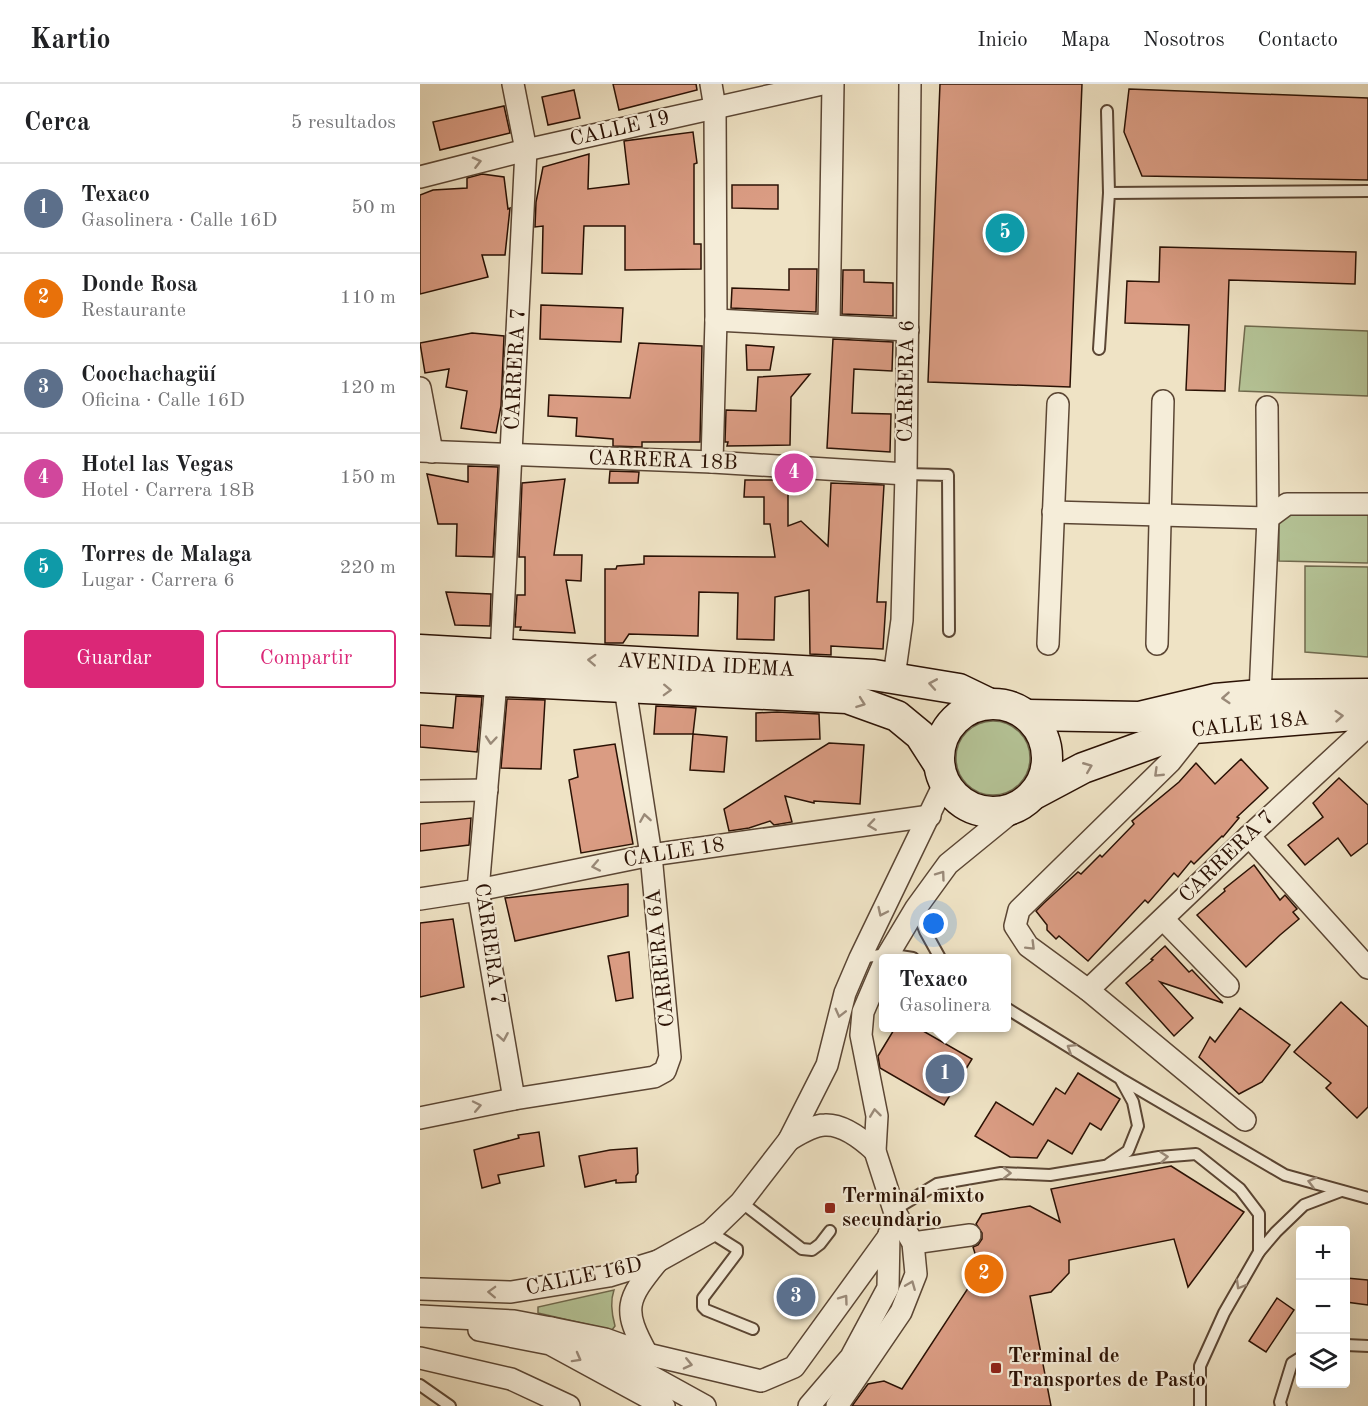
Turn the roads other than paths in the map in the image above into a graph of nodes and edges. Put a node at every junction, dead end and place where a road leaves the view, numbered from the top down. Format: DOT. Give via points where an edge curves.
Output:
graph roads {
  1 [pos="513,84"];
  2 [pos="711,84"];
  3 [pos="822,84"];
  4 [pos="833,84"];
  5 [pos="910,84"];
  6 [pos="715,108"];
  7 [pos="1107,111"];
  8 [pos="526,150"];
  9 [pos="420,177"];
  10 [pos="1368,191"];
  11 [pos="1109,193"];
  12 [pos="716,320"];
  13 [pos="829,325"];
  14 [pos="908,330"];
  15 [pos="1099,349"];
  16 [pos="420,388"];
  17 [pos="1163,401"];
  18 [pos="1058,404"];
  19 [pos="1267,407"];
  20 [pos="426,452"];
  21 [pos="512,455"];
  22 [pos="712,462"];
  23 [pos="906,474"];
  24 [pos="1368,504"];
  25 [pos="1053,512"];
  26 [pos="1160,515"];
  27 [pos="1268,518"];
  28 [pos="949,631"];
  29 [pos="1048,644"];
  30 [pos="1157,644"];
  31 [pos="420,650"];
  32 [pos="499,668"];
  33 [pos="420,677"];
  34 [pos="894,677"];
  35 [pos="625,688"];
  36 [pos="1368,694"];
  37 [pos="1260,695"];
  38 [pos="988,703"];
  39 [pos="1368,714"];
  40 [pos="1028,715"];
  41 [pos="1368,726"];
  42 [pos="1194,728"];
  43 [pos="941,774"];
  44 [pos="487,790"];
  45 [pos="420,791"];
  46 [pos="1027,800"];
  47 [pos="930,816"];
  48 [pos="1249,836"];
  49 [pos="651,855"];
  50 [pos="478,890"];
  51 [pos="420,898"];
  52 [pos="916,908"];
  53 [pos="1163,919"];
  54 [pos="888,954"];
  55 [pos="938,954"];
  56 [pos="860,958"];
  57 [pos="1365,958"];
  58 [pos="879,959"];
  59 [pos="879,973"];
  60 [pos="1228,986"];
  61 [pos="1088,990"];
  62 [pos="1011,1011"];
  63 [pos="1121,1079"];
  64 [pos="514,1099"];
  65 [pos="420,1118"];
  66 [pos="1245,1120"];
  67 [pos="789,1140"];
  68 [pos="875,1150"];
  69 [pos="1107,1166"];
  70 [pos="1341,1191"];
  71 [pos="1368,1198"];
  72 [pos="741,1202"];
  73 [pos="894,1210"];
  74 [pos="830,1231"];
  75 [pos="710,1232"];
  76 [pos="970,1235"];
  77 [pos="889,1236"];
  78 [pos="913,1244"];
  79 [pos="1259,1252"];
  80 [pos="658,1261"];
  81 [pos="420,1289"];
  82 [pos="420,1317"];
  83 [pos="551,1328"];
  84 [pos="753,1329"];
  85 [pos="1350,1345"];
  86 [pos="1368,1346"];
  87 [pos="647,1354"];
  88 [pos="420,1358"];
  89 [pos="1296,1360"];
  90 [pos="420,1385"];
  91 [pos="846,1396"];
  92 [pos="450,1406"];
  93 [pos="569,1406"];
  94 [pos="664,1406"];
  95 [pos="705,1406"];
  96 [pos="809,1406"];
  97 [pos="1200,1406"];
  98 [pos="1281,1406"];
  1 -- 8 [label="street, CARRERA 7"];
  2 -- 6 [label="street"];
  3 -- 6 [label="street, CALLE 19"];
  4 -- 13 [label="street"];
  5 -- 14 [label="street, CARRERA 6"];
  6 -- 8 [label="street, CALLE 19"];
  6 -- 12 [label="street"];
  7 -- 11 [label="lane"];
  9 -- 8 [label="street, CALLE 19, one-way"];
  8 -- 21 [label="street, CARRERA 7"];
  10 -- 11 [label="lane"];
  11 -- 15 [label="lane"];
  12 -- 13 [label="street"];
  12 -- 22 [label="street"];
  13 -- 14 [label="street"];
  14 -- 23 [label="street, CARRERA 6"];
  16 -- 20 [label="street"];
  17 -- 26 [label="street"];
  18 -- 25 [label="street"];
  19 -- 27 [label="street"];
  20 -- 21 [label="street, CARRERA 18B"];
  21 -- 22 [label="street, CARRERA 18B"];
  21 -- 32 [label="street, CARRERA 7"];
  22 -- 23 [label="street, CARRERA 18B"];
  23 -- 28 [label="lane" via="948,475"];
  23 -- 34 [label="street, CARRERA 6" via="902,620"];
  24 -- 27 [label="street" via="1287,504"];
  25 -- 26 [label="street"];
  25 -- 29 [label="street"];
  26 -- 27 [label="street"];
  26 -- 30 [label="street"];
  27 -- 37 [label="street"];
  31 -- 32 [label="main road, AVENIDA IDEMA"];
  32 -- 33 [label="main road, AVENIDA IDEMA"];
  34 -- 32 [label="main road, AVENIDA IDEMA, one-way"];
  32 -- 35 [label="main road, AVENIDA IDEMA"];
  32 -- 44 [label="street, CARRERA 7, one-way"];
  38 -- 34 [label="main road, AVENIDA IDEMA, one-way" via="959,689"];
  35 -- 43 [label="main road, AVENIDA IDEMA, one-way" via="847,698 897,716 920,735"];
  49 -- 35 [label="street, CARRERA 6A, one-way"];
  36 -- 37 [label="main road, CALLE 18A"];
  37 -- 40 [label="main road, CALLE 18A, one-way" via="1215,699 1139,717"];
  38 -- 40 [label="main road" via="1009,705"];
  38 -- 43 [label="main road" via="967,709 950,723 940,742"];
  42 -- 39 [label="main road, CALLE 18A, one-way"];
  40 -- 46 [label="main road" via="1042,732 1048,752 1046,774"];
  41 -- 48 [label="street, CARRERA 7"];
  46 -- 42 [label="main road, CALLE 18A, one-way" via="1083,768"];
  42 -- 61 [label="street, one-way" via="1170,762 1019,910 1016,926 1028,946"];
  43 -- 46 [label="main road" via="958,801 977,811 998,813"];
  43 -- 47 [label="street"];
  44 -- 45 [label="street"];
  44 -- 50 [label="street, CARRERA 7"];
  52 -- 46 [label="street, one-way" via="948,864"];
  47 -- 49 [label="street, CALLE 18, one-way"];
  47 -- 56 [label="street, one-way"];
  48 -- 53 [label="street, CARRERA 7"];
  48 -- 57 [label="street"];
  49 -- 50 [label="street, CALLE 18, one-way"];
  49 -- 64 [label="street, CARRERA 6A" via="670,1057 665,1071 654,1077"];
  50 -- 51 [label="street, CALLE 18"];
  50 -- 64 [label="street, CARRERA 7, one-way"];
  52 -- 54 [label="street"];
  52 -- 55 [label="lane"];
  53 -- 60 [label="street"];
  53 -- 61 [label="street, CARRERA 7"];
  56 -- 58 [label="lane"];
  56 -- 67 [label="street, CALLE 16D, one-way" via="845,993 827,1065"];
  68 -- 59 [label="street, one-way" via="877,1116 861,1035 863,1012"];
  61 -- 66 [label="street"];
  63 -- 62 [label="lane, one-way"];
  63 -- 69 [label="lane" via="1133,1102 1138,1126 1128,1151"];
  70 -- 63 [label="lane, one-way" via="1285,1175"];
  65 -- 64 [label="street, one-way"];
  67 -- 68 [label="street" via="824,1125 846,1130"];
  67 -- 72 [label="street, CALLE 16D"];
  68 -- 73 [label="street"];
  73 -- 69 [label="lane, one-way" via="936,1184 1001,1173 1050,1175"];
  69 -- 79 [label="lane, one-way" via="1196,1154 1240,1188 1259,1214"];
  70 -- 71 [label="lane"];
  70 -- 79 [label="lane" via="1304,1205"];
  72 -- 74 [label="lane" via="802,1248 812,1250"];
  72 -- 75 [label="street, CALLE 16D"];
  73 -- 77 [label="street"];
  73 -- 78 [label="street"];
  75 -- 80 [label="street, CALLE 16D"];
  75 -- 84 [label="lane" via="733,1245 737,1253 703,1298 703,1307"];
  76 -- 78 [label="street"];
  87 -- 77 [label="street, one-way" via="761,1381 794,1367"];
  77 -- 96 [label="street" via="888,1288 850,1357"];
  91 -- 78 [label="street, one-way" via="901,1312 916,1274"];
  79 -- 97 [label="lane, one-way" via="1224,1313 1200,1366"];
  80 -- 81 [label="street, CALLE 16D, one-way" via="609,1276 511,1292"];
  80 -- 87 [label="street" via="638,1285 629,1307 634,1332"];
  82 -- 83 [label="street" via="514,1321"];
  82 -- 94 [label="street, one-way" via="550,1344"];
  83 -- 87 [label="street" via="604,1339"];
  83 -- 95 [label="street"];
  85 -- 86 [label="lane"];
  88 -- 93 [label="street" via="511,1379"];
  89 -- 98 [label="lane" via="1292,1363"];
  90 -- 92 [label="lane"];
}
